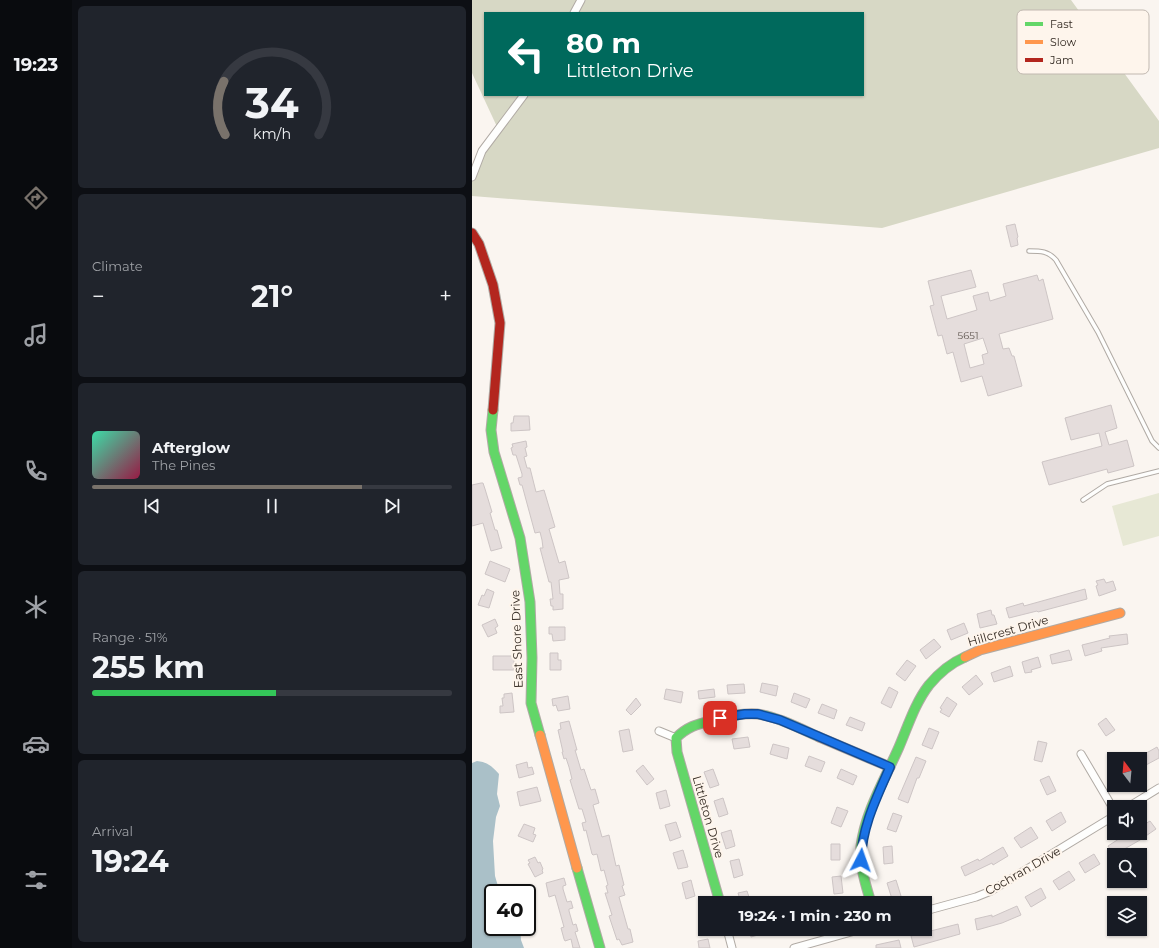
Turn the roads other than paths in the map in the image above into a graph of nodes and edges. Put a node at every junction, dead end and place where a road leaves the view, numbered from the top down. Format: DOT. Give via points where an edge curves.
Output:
graph roads {
  1 [pos="581,0"];
  2 [pos="575,12"];
  3 [pos="523,96"];
  4 [pos="472,177"];
  5 [pos="472,233"];
  6 [pos="1030,251"];
  7 [pos="1159,448"];
  8 [pos="1159,471"];
  9 [pos="1083,500"];
  10 [pos="1120,613"];
  11 [pos="659,731"];
  12 [pos="676,738"];
  13 [pos="1081,754"];
  14 [pos="890,767"];
  15 [pos="1159,788"];
  16 [pos="1108,800"];
  17 [pos="1139,800"];
  18 [pos="1107,820"];
  19 [pos="718,896"];
  20 [pos="869,896"];
  21 [pos="932,909"];
  22 [pos="729,936"];
  23 [pos="837,936"];
  24 [pos="600,948"];
  25 [pos="732,948"];
  26 [pos="794,948"];
  1 -- 2 [label="street"];
  3 -- 4 [label="street" via="482,152"];
  5 -- 24 [label="street, East Shore Drive" via="479,244 494,285 500,323 491,430 494,452 520,538 530,602 531,703"];
  6 -- 7 [label="lane" via="1051,254 1056,260 1098,332 1152,441"];
  8 -- 9 [label="lane" via="1107,484"];
  10 -- 14 [label="street, Hillcrest Drive" via="980,650 953,663 936,677 922,695"];
  11 -- 12 [label="street"];
  12 -- 14 [label="street" via="692,726 734,715 758,714 780,720"];
  12 -- 19 [label="street, Littleton Drive" via="677,752"];
  13 -- 16 [label="street"];
  14 -- 20 [label="street, Hillcrest Drive" via="867,820 861,846 863,876"];
  15 -- 17 [label="street"];
  18 -- 21 [label="street, Cochran Drive" via="991,891"];
  22 -- 25 [label="street"];
  23 -- 26 [label="street"];
}
